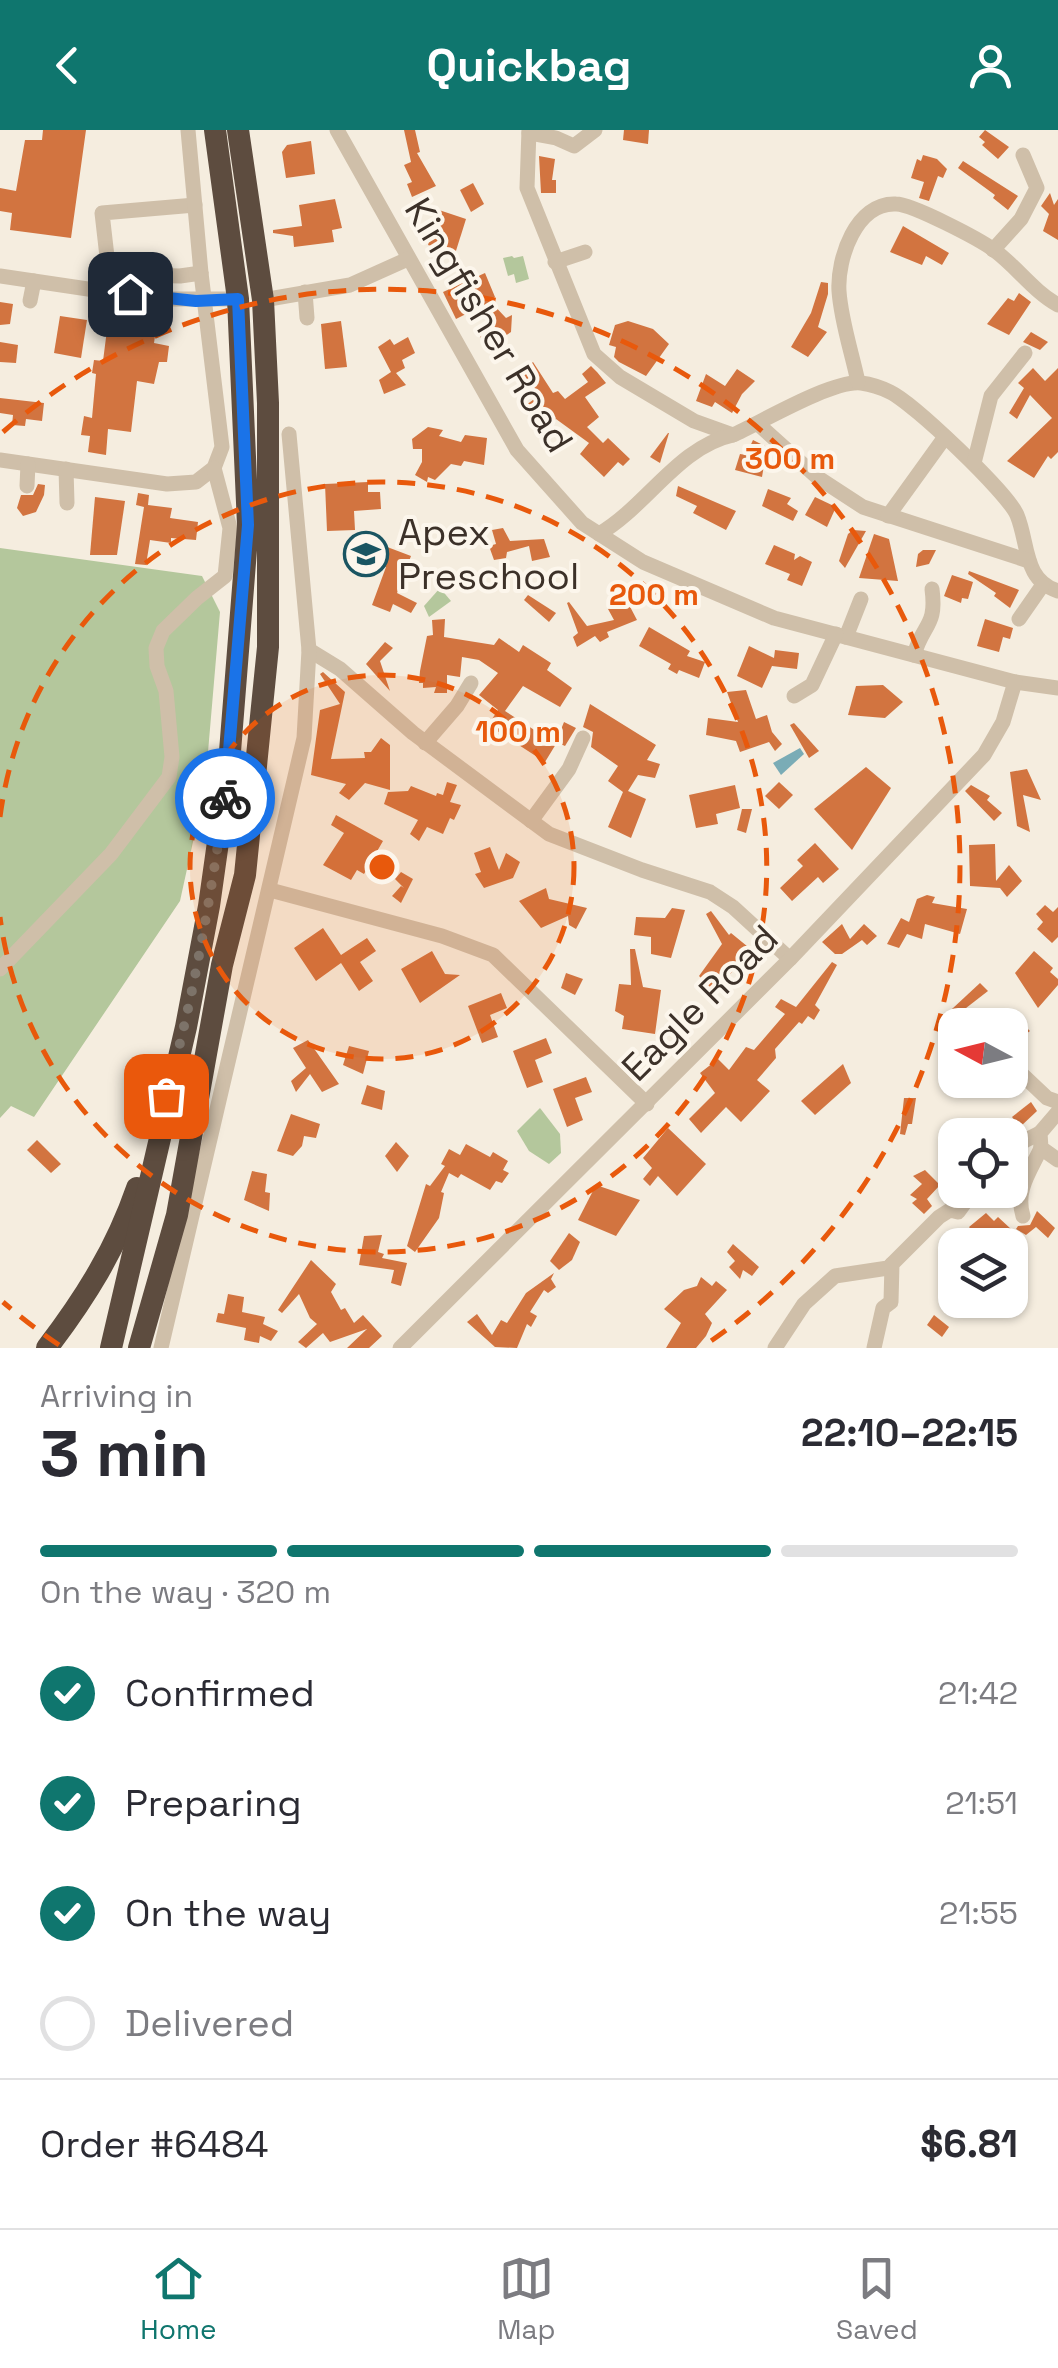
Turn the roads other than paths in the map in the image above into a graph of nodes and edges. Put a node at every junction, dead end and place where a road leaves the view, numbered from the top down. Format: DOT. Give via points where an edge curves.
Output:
graph roads {
  1 [pos="188,130"];
  2 [pos="215,130"];
  3 [pos="238,130"];
  4 [pos="337,130"];
  5 [pos="595,130"];
  6 [pos="529,132"];
  7 [pos="1023,155"];
  8 [pos="195,204"];
  9 [pos="993,250"];
  10 [pos="585,252"];
  11 [pos="408,259"];
  12 [pos="555,262"];
  13 [pos="201,273"];
  14 [pos="0,276"];
  15 [pos="34,281"];
  16 [pos="305,292"];
  17 [pos="130,294"];
  18 [pos="238,299"];
  19 [pos="206,300"];
  20 [pos="263,300"];
  21 [pos="30,301"];
  22 [pos="1058,305"];
  23 [pos="307,318"];
  24 [pos="130,321"];
  25 [pos="1025,353"];
  26 [pos="858,382"];
  27 [pos="758,424"];
  28 [pos="289,434"];
  29 [pos="733,435"];
  30 [pos="944,437"];
  31 [pos="0,460"];
  32 [pos="974,463"];
  33 [pos="28,464"];
  34 [pos="214,468"];
  35 [pos="66,469"];
  36 [pos="28,486"];
  37 [pos="67,503"];
  38 [pos="888,516"];
  39 [pos="599,534"];
  40 [pos="1030,561"];
  41 [pos="932,588"];
  42 [pos="1050,588"];
  43 [pos="861,599"];
  44 [pos="1019,620"];
  45 [pos="841,636"];
  46 [pos="309,650"];
  47 [pos="914,655"];
  48 [pos="471,682"];
  49 [pos="1015,682"];
  50 [pos="1058,688"];
  51 [pos="794,696"];
  52 [pos="584,738"];
  53 [pos="426,743"];
  54 [pos="531,821"];
  55 [pos="270,890"];
  56 [pos="790,959"];
  57 [pos="0,968"];
  58 [pos="186,1027"];
  59 [pos="1028,1080"];
  60 [pos="1058,1102"];
  61 [pos="647,1104"];
  62 [pos="1058,1112"];
  63 [pos="1028,1141"];
  64 [pos="1040,1141"];
  65 [pos="1058,1160"];
  66 [pos="961,1208"];
  67 [pos="1022,1216"];
  68 [pos="892,1264"];
  69 [pos="47,1348"];
  70 [pos="112,1348"];
  71 [pos="139,1348"];
  72 [pos="160,1348"];
  73 [pos="400,1348"];
  74 [pos="775,1348"];
  75 [pos="874,1348"];
  1 -- 8 [label="street"];
  2 -- 18 [label="highway"];
  3 -- 20 [label="highway"];
  4 -- 11 [label="street, Kingfisher Road"];
  5 -- 6 [label="street" via="574,146 554,146"];
  6 -- 12 [label="street" via="527,188"];
  7 -- 9 [label="street" via="1037,188"];
  8 -- 13 [label="street"];
  8 -- 13 [label="street" via="102,213 109,274"];
  9 -- 22 [label="street"];
  9 -- 26 [label="street" via="896,204 870,210 846,243 838,290"];
  10 -- 12 [label="street"];
  11 -- 16 [label="street" via="350,285"];
  11 -- 39 [label="street, Kingfisher Road" via="517,450"];
  12 -- 29 [label="street" via="594,354 694,421"];
  13 -- 19 [label="street"];
  14 -- 15 [label="street"];
  15 -- 17 [label="street"];
  15 -- 21 [label="street"];
  16 -- 20 [label="street"];
  16 -- 23 [label="street"];
  17 -- 19 [label="street"];
  17 -- 24 [label="street"];
  18 -- 19 [label="street"];
  18 -- 58 [label="highway" via="248,525 230,764"];
  19 -- 34 [label="street" via="222,447"];
  20 -- 71 [label="highway" via="268,647 251,836 177,1215"];
  25 -- 32 [label="street" via="991,396"];
  26 -- 27 [label="street"];
  26 -- 30 [label="street" via="892,392"];
  27 -- 29 [label="street"];
  27 -- 38 [label="street" via="839,495"];
  28 -- 46 [label="street"];
  29 -- 39 [label="street" via="673,466 640,504"];
  30 -- 32 [label="street"];
  30 -- 38 [label="street"];
  31 -- 33 [label="street"];
  32 -- 40 [label="street" via="1016,512"];
  33 -- 35 [label="street"];
  33 -- 36 [label="street"];
  34 -- 35 [label="street" via="196,482 167,484"];
  34 -- 57 [label="street" via="230,528 225,576 164,631 156,648 166,691 169,777 111,854"];
  35 -- 37 [label="street"];
  38 -- 40 [label="street"];
  39 -- 45 [label="street, Kingfisher Road" via="718,596"];
  40 -- 42 [label="street"];
  41 -- 47 [label="street" via="935,613"];
  42 -- 44 [label="street"];
  43 -- 45 [label="street"];
  45 -- 47 [label="street, Kingfisher Road"];
  45 -- 51 [label="street" via="812,686"];
  46 -- 53 [label="street" via="346,673"];
  46 -- 55 [label="street" via="304,738"];
  47 -- 49 [label="street, Kingfisher Road"];
  48 -- 53 [label="street"];
  49 -- 50 [label="street, Kingfisher Road"];
  49 -- 56 [label="street, Eagle Road" via="984,755"];
  52 -- 54 [label="street"];
  53 -- 54 [label="street"];
  54 -- 56 [label="street" via="564,840 710,892"];
  55 -- 61 [label="street" via="493,955"];
  55 -- 72 [label="street"];
  56 -- 61 [label="street, Eagle Road"];
  58 -- 69 [label="highway" via="125,1223 102,1271"];
  58 -- 70 [label="highway"];
  59 -- 60 [label="street"];
  61 -- 73 [label="street, Eagle Road"];
  62 -- 64 [label="street"];
  63 -- 64 [label="street"];
  64 -- 65 [label="street"];
  64 -- 67 [label="street" via="1023,1181"];
  66 -- 68 [label="street" via="939,1217"];
  68 -- 74 [label="street" via="835,1276 804,1304"];
  68 -- 75 [label="street" via="891,1302 883,1308"];
}
